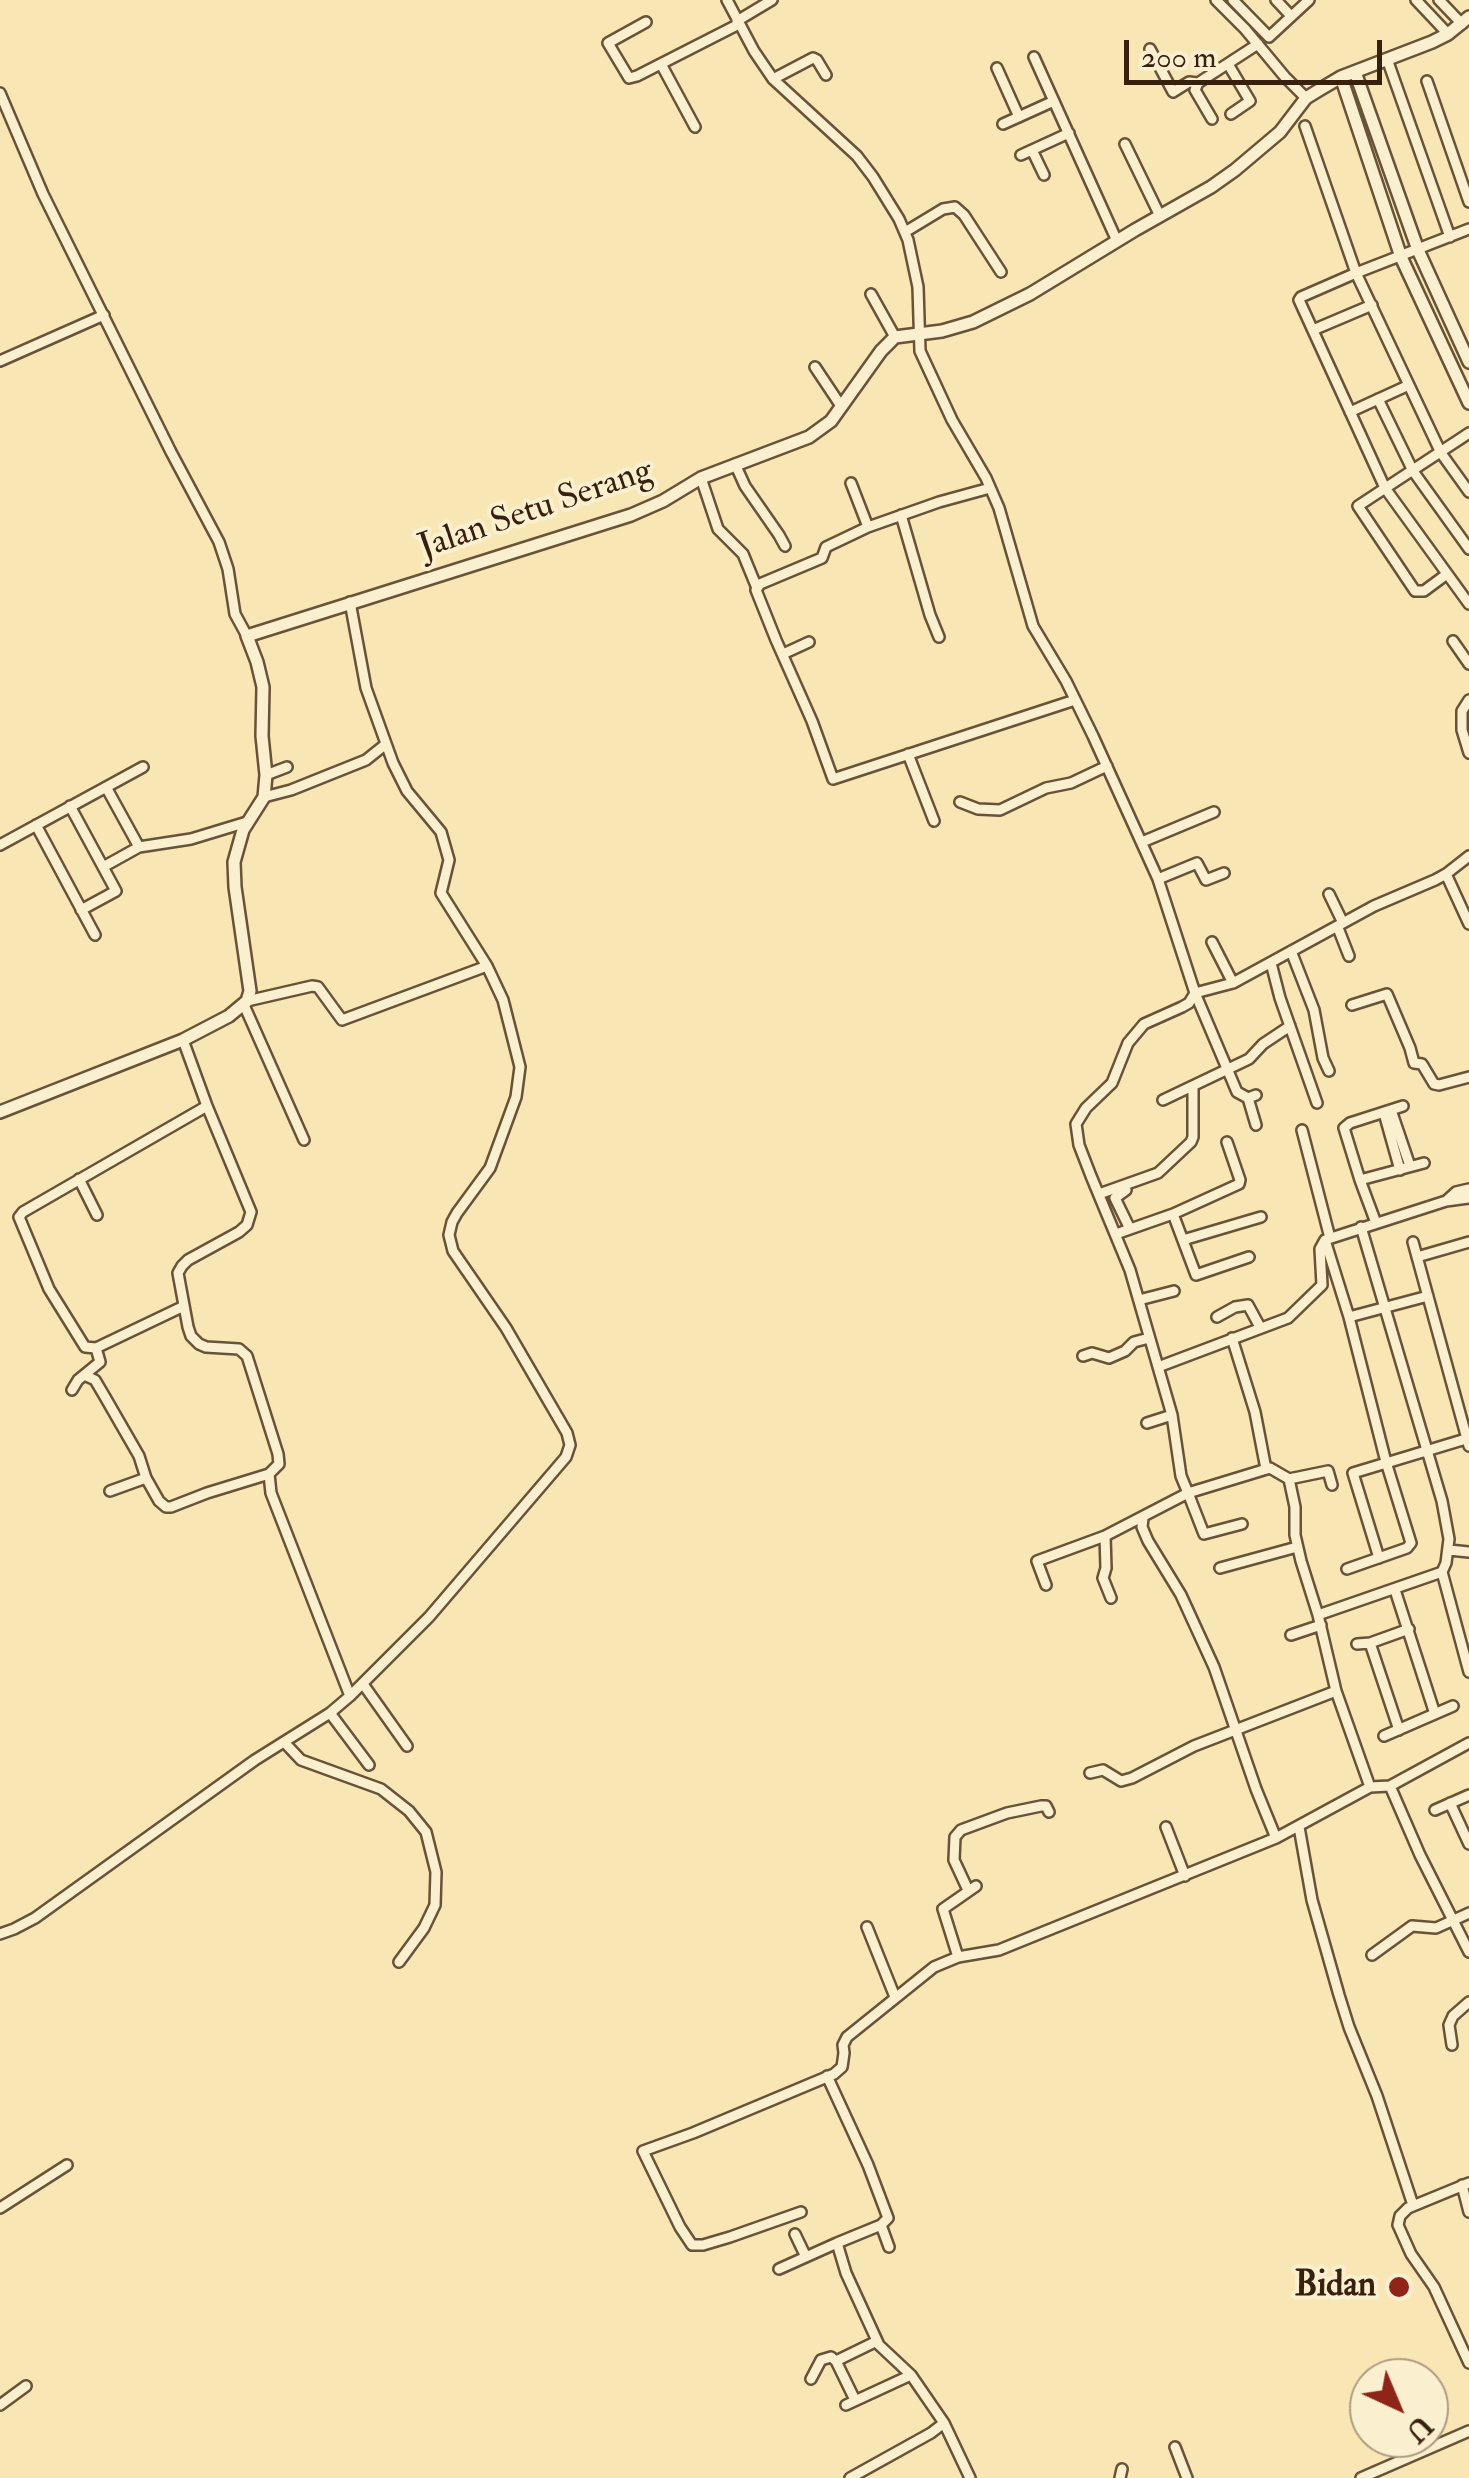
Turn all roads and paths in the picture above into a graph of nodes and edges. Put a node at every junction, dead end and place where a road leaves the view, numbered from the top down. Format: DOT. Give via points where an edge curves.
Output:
graph roads {
  1 [pos="726,0"];
  2 [pos="772,0"];
  3 [pos="1216,0"];
  4 [pos="1233,0"];
  5 [pos="1276,0"];
  6 [pos="1308,0"];
  7 [pos="1416,0"];
  8 [pos="1440,0"];
  9 [pos="1292,16"];
  10 [pos="1465,20"];
  11 [pos="646,22"];
  12 [pos="738,22"];
  13 [pos="1448,34"];
  14 [pos="1258,44"];
  15 [pos="1150,49"];
  16 [pos="1034,57"];
  17 [pos="1387,59"];
  18 [pos="661,64"];
  19 [pos="1228,64"];
  20 [pos="998,68"];
  21 [pos="1355,72"];
  22 [pos="826,76"];
  23 [pos="1341,78"];
  24 [pos="773,80"];
  25 [pos="1427,81"];
  26 [pos="1198,83"];
  27 [pos="0,93"];
  28 [pos="1306,98"];
  29 [pos="1054,101"];
  30 [pos="1230,114"];
  31 [pos="1019,117"];
  32 [pos="1212,119"];
  33 [pos="1003,124"];
  34 [pos="1305,126"];
  35 [pos="695,127"];
  36 [pos="1068,134"];
  37 [pos="1125,144"];
  38 [pos="1032,150"];
  39 [pos="1022,155"];
  40 [pos="1044,175"];
  41 [pos="1469,202"];
  42 [pos="1160,216"];
  43 [pos="1466,230"];
  44 [pos="905,232"];
  45 [pos="1450,237"];
  46 [pos="1117,241"];
  47 [pos="1469,244"];
  48 [pos="1418,250"];
  49 [pos="1400,257"];
  50 [pos="1002,272"];
  51 [pos="1356,274"];
  52 [pos="870,294"];
  53 [pos="1372,304"];
  54 [pos="104,315"];
  55 [pos="1313,330"];
  56 [pos="919,332"];
  57 [pos="894,338"];
  58 [pos="0,362"];
  59 [pos="1469,362"];
  60 [pos="814,367"];
  61 [pos="1409,385"];
  62 [pos="1378,400"];
  63 [pos="1469,403"];
  64 [pos="842,406"];
  65 [pos="1350,412"];
  66 [pos="1469,433"];
  67 [pos="1441,453"];
  68 [pos="735,464"];
  69 [pos="1413,471"];
  70 [pos="701,478"];
  71 [pos="851,483"];
  72 [pos="990,488"];
  73 [pos="1385,488"];
  74 [pos="1469,492"];
  75 [pos="901,515"];
  76 [pos="868,527"];
  77 [pos="784,546"];
  78 [pos="1469,550"];
  79 [pos="1447,574"];
  80 [pos="757,588"];
  81 [pos="350,602"];
  82 [pos="1469,604"];
  83 [pos="247,636"];
  84 [pos="938,637"];
  85 [pos="1453,641"];
  86 [pos="809,642"];
  87 [pos="782,654"];
  88 [pos="1469,664"];
  89 [pos="1074,700"];
  90 [pos="1469,700"];
  91 [pos="386,744"];
  92 [pos="908,754"];
  93 [pos="1469,754"];
  94 [pos="1107,766"];
  95 [pos="142,767"];
  96 [pos="287,767"];
  97 [pos="266,775"];
  98 [pos="106,786"];
  99 [pos="264,797"];
  100 [pos="960,802"];
  101 [pos="70,806"];
  102 [pos="1214,812"];
  103 [pos="934,821"];
  104 [pos="247,822"];
  105 [pos="36,825"];
  106 [pos="1142,842"];
  107 [pos="0,844"];
  108 [pos="139,847"];
  109 [pos="1469,856"];
  110 [pos="103,867"];
  111 [pos="1224,873"];
  112 [pos="1446,874"];
  113 [pos="1158,879"];
  114 [pos="1329,894"];
  115 [pos="82,910"];
  116 [pos="1469,924"];
  117 [pos="1340,926"];
  118 [pos="95,935"];
  119 [pos="1212,942"];
  120 [pos="1291,951"];
  121 [pos="1349,956"];
  122 [pos="1271,963"];
  123 [pos="487,966"];
  124 [pos="1233,982"];
  125 [pos="1195,994"];
  126 [pos="246,1003"];
  127 [pos="1352,1004"];
  128 [pos="1290,1026"];
  129 [pos="184,1040"];
  130 [pos="1227,1071"];
  131 [pos="1328,1071"];
  132 [pos="1469,1077"];
  133 [pos="1193,1086"];
  134 [pos="1164,1100"];
  135 [pos="1317,1102"];
  136 [pos="206,1106"];
  137 [pos="1402,1106"];
  138 [pos="0,1112"];
  139 [pos="1388,1112"];
  140 [pos="1256,1125"];
  141 [pos="1302,1130"];
  142 [pos="304,1140"];
  143 [pos="1227,1142"];
  144 [pos="1424,1163"];
  145 [pos="1405,1168"];
  146 [pos="79,1179"];
  147 [pos="1360,1180"];
  148 [pos="1134,1182"];
  149 [pos="1469,1189"];
  150 [pos="1098,1194"];
  151 [pos="1469,1198"];
  152 [pos="1446,1201"];
  153 [pos="1173,1214"];
  154 [pos="97,1215"];
  155 [pos="1261,1217"];
  156 [pos="1376,1223"];
  157 [pos="1361,1227"];
  158 [pos="1130,1230"];
  159 [pos="1116,1234"];
  160 [pos="1328,1239"];
  161 [pos="1182,1240"];
  162 [pos="1413,1242"];
  163 [pos="1469,1242"];
  164 [pos="1248,1257"];
  165 [pos="1417,1257"];
  166 [pos="1174,1291"];
  167 [pos="1428,1296"];
  168 [pos="1139,1300"];
  169 [pos="184,1306"];
  170 [pos="1386,1308"];
  171 [pos="1216,1317"];
  172 [pos="1348,1317"];
  173 [pos="1260,1327"];
  174 [pos="1148,1338"];
  175 [pos="1232,1338"];
  176 [pos="96,1348"];
  177 [pos="1083,1356"];
  178 [pos="1158,1367"];
  179 [pos="84,1375"];
  180 [pos="72,1390"];
  181 [pos="1172,1415"];
  182 [pos="1147,1423"];
  183 [pos="1468,1441"];
  184 [pos="1428,1449"];
  185 [pos="1386,1462"];
  186 [pos="1266,1469"];
  187 [pos="269,1474"];
  188 [pos="146,1478"];
  189 [pos="1290,1479"];
  190 [pos="1332,1485"];
  191 [pos="110,1491"];
  192 [pos="1188,1494"];
  193 [pos="1142,1518"];
  194 [pos="1242,1524"];
  195 [pos="1105,1536"];
  196 [pos="1297,1547"];
  197 [pos="1448,1550"];
  198 [pos="1469,1552"];
  199 [pos="1380,1558"];
  200 [pos="1220,1568"];
  201 [pos="1347,1569"];
  202 [pos="1442,1572"];
  203 [pos="1046,1585"];
  204 [pos="1395,1590"];
  205 [pos="1111,1598"];
  206 [pos="1320,1620"];
  207 [pos="1409,1630"];
  208 [pos="1291,1635"];
  209 [pos="1370,1643"];
  210 [pos="1357,1644"];
  211 [pos="1469,1672"];
  212 [pos="362,1684"];
  213 [pos="1336,1691"];
  214 [pos="350,1696"];
  215 [pos="1453,1706"];
  216 [pos="330,1713"];
  217 [pos="1435,1714"];
  218 [pos="1235,1729"];
  219 [pos="1399,1730"];
  220 [pos="1384,1736"];
  221 [pos="284,1742"];
  222 [pos="1469,1743"];
  223 [pos="407,1746"];
  224 [pos="369,1765"];
  225 [pos="1090,1772"];
  226 [pos="1390,1786"];
  227 [pos="1370,1787"];
  228 [pos="1469,1795"];
  229 [pos="1450,1803"];
  230 [pos="1435,1810"];
  231 [pos="1049,1812"];
  232 [pos="1166,1827"];
  233 [pos="1299,1827"];
  234 [pos="1276,1838"];
  235 [pos="1468,1838"];
  236 [pos="1185,1876"];
  237 [pos="1469,1913"];
  238 [pos="1453,1920"];
  239 [pos="867,1927"];
  240 [pos="0,1934"];
  241 [pos="1469,1952"];
  242 [pos="1372,1955"];
  243 [pos="958,1957"];
  244 [pos="399,1962"];
  245 [pos="895,1997"];
  246 [pos="1469,2002"];
  247 [pos="1452,2045"];
  248 [pos="827,2076"];
  249 [pos="67,2164"];
  250 [pos="1465,2184"];
  251 [pos="1413,2205"];
  252 [pos="0,2208"];
  253 [pos="801,2212"];
  254 [pos="1469,2212"];
  255 [pos="881,2225"];
  256 [pos="795,2234"];
  257 [pos="837,2244"];
  258 [pos="888,2247"];
  259 [pos="806,2257"];
  260 [pos="778,2269"];
  261 [pos="877,2341"];
  262 [pos="836,2361"];
  263 [pos="1469,2363"];
  264 [pos="912,2375"];
  265 [pos="812,2379"];
  266 [pos="26,2386"];
  267 [pos="0,2405"];
  268 [pos="944,2423"];
  269 [pos="1469,2431"];
  270 [pos="1175,2448"];
  271 [pos="850,2478"];
  272 [pos="970,2478"];
  273 [pos="1187,2478"];
  274 [pos="1361,2478"];
  1 -- 12 [label="street"];
  2 -- 12 [label="street"];
  3 -- 14 [label="street"];
  4 -- 9 [label="street" via="1268,36"];
  5 -- 9 [label="street"];
  6 -- 9 [label="street"];
  7 -- 13 [label="street"];
  8 -- 10 [label="street"];
  10 -- 13 [label="street"];
  11 -- 18 [label="street" via="608,45 629,78"];
  12 -- 18 [label="street"];
  12 -- 24 [label="street"];
  13 -- 17 [label="street"];
  14 -- 19 [label="street"];
  14 -- 28 [label="street"];
  15 -- 26 [label="street" via="1173,92"];
  16 -- 29 [label="street"];
  17 -- 21 [label="street"];
  17 -- 45 [label="street"];
  18 -- 35 [label="street"];
  19 -- 26 [label="street"];
  19 -- 30 [label="street" via="1250,101"];
  20 -- 31 [label="street"];
  21 -- 23 [label="street"];
  21 -- 48 [label="street"];
  22 -- 24 [label="street" via="812,58"];
  23 -- 28 [label="street"];
  23 -- 49 [label="street"];
  24 -- 44 [label="street" via="857,156"];
  25 -- 41 [label="street"];
  26 -- 32 [label="street" via="1195,90"];
  27 -- 54 [label="street"];
  28 -- 42 [label="street" via="1280,132 1235,170"];
  29 -- 31 [label="street"];
  29 -- 36 [label="street"];
  31 -- 33 [label="street"];
  34 -- 51 [label="street"];
  36 -- 38 [label="street"];
  36 -- 46 [label="street"];
  37 -- 42 [label="street"];
  38 -- 39 [label="street"];
  38 -- 40 [label="street"];
  42 -- 46 [label="street"];
  43 -- 45 [label="street"];
  43 -- 47 [label="street"];
  44 -- 50 [label="street" via="955,206"];
  44 -- 56 [label="street" via="918,287"];
  45 -- 48 [label="street"];
  46 -- 56 [label="street" via="986,317"];
  48 -- 49 [label="street"];
  48 -- 59 [label="street"];
  49 -- 51 [label="street"];
  49 -- 63 [label="street"];
  51 -- 53 [label="street"];
  51 -- 55 [label="street" via="1300,297"];
  52 -- 57 [label="street"];
  53 -- 55 [label="street"];
  53 -- 61 [label="street"];
  54 -- 58 [label="street"];
  54 -- 83 [label="street" via="220,542"];
  55 -- 65 [label="street"];
  56 -- 57 [label="street"];
  56 -- 72 [label="street" via="920,351 943,402"];
  57 -- 64 [label="street, Jalan Setu Serang"];
  60 -- 64 [label="street"];
  61 -- 62 [label="street"];
  61 -- 67 [label="street"];
  62 -- 65 [label="street"];
  62 -- 69 [label="street"];
  64 -- 68 [label="street, Jalan Setu Serang" via="809,437"];
  65 -- 73 [label="street"];
  66 -- 67 [label="street"];
  67 -- 69 [label="street"];
  67 -- 74 [label="street"];
  68 -- 70 [label="street, Jalan Setu Serang"];
  68 -- 77 [label="street"];
  69 -- 73 [label="street"];
  69 -- 78 [label="street"];
  70 -- 80 [label="street" via="718,530 743,554"];
  70 -- 81 [label="street, Jalan Setu Serang" via="631,515"];
  71 -- 76 [label="street"];
  72 -- 75 [label="street"];
  72 -- 89 [label="street" via="1033,626"];
  73 -- 79 [label="street"];
  73 -- 79 [label="street" via="1358,506 1409,584 1424,591"];
  75 -- 76 [label="street"];
  75 -- 84 [label="street"];
  76 -- 80 [label="street"];
  79 -- 82 [label="street"];
  80 -- 87 [label="street"];
  81 -- 83 [label="street, Jalan Setu Serang"];
  81 -- 91 [label="street" via="366,688"];
  83 -- 97 [label="street" via="263,687"];
  85 -- 88 [label="street"];
  86 -- 87 [label="street"];
  87 -- 92 [label="street" via="833,780"];
  89 -- 92 [label="street"];
  89 -- 94 [label="street"];
  90 -- 93 [label="street" via="1462,730"];
  91 -- 99 [label="street" via="366,760"];
  91 -- 123 [label="street" via="406,791 442,832 450,860 441,893"];
  92 -- 103 [label="street"];
  94 -- 100 [label="street" via="1000,810"];
  94 -- 106 [label="street"];
  95 -- 98 [label="street"];
  96 -- 97 [label="street"];
  97 -- 99 [label="street"];
  98 -- 101 [label="street"];
  98 -- 108 [label="street"];
  99 -- 104 [label="street"];
  101 -- 105 [label="street"];
  101 -- 110 [label="street"];
  102 -- 106 [label="street"];
  104 -- 108 [label="street"];
  104 -- 126 [label="street" via="234,870 250,991"];
  105 -- 107 [label="street"];
  105 -- 115 [label="street"];
  106 -- 113 [label="street"];
  108 -- 110 [label="street"];
  109 -- 112 [label="street"];
  110 -- 115 [label="street" via="116,891"];
  111 -- 113 [label="street" via="1206,880 1197,863"];
  112 -- 116 [label="street"];
  112 -- 117 [label="street"];
  113 -- 125 [label="street"];
  114 -- 117 [label="street"];
  115 -- 118 [label="street"];
  117 -- 120 [label="street"];
  117 -- 121 [label="street"];
  119 -- 124 [label="street"];
  120 -- 122 [label="street"];
  120 -- 131 [label="street"];
  122 -- 124 [label="street"];
  122 -- 128 [label="street"];
  123 -- 126 [label="street" via="342,1020 318,987"];
  123 -- 212 [label="street" via="509,1018 518,1083 490,1168 456,1213 450,1234 453,1251 506,1328 570,1445 566,1458 429,1617"];
  124 -- 125 [label="street"];
  125 -- 130 [label="street"];
  125 -- 150 [label="street" via="1182,1008 1144,1024 1128,1043 1112,1083 1076,1124"];
  126 -- 129 [label="street"];
  126 -- 142 [label="street"];
  127 -- 132 [label="street" via="1388,994 1414,1062 1432,1082"];
  128 -- 130 [label="street"];
  128 -- 135 [label="street"];
  129 -- 136 [label="street"];
  129 -- 138 [label="street"];
  130 -- 133 [label="street"];
  130 -- 140 [label="street" via="1237,1092 1252,1096"];
  133 -- 134 [label="street"];
  133 -- 148 [label="street" via="1190,1142 1158,1173"];
  136 -- 146 [label="street"];
  136 -- 169 [label="street" via="251,1212 239,1232 182,1266"];
  137 -- 139 [label="street"];
  139 -- 145 [label="street"];
  139 -- 147 [label="street" via="1344,1128"];
  141 -- 160 [label="street"];
  143 -- 153 [label="street" via="1240,1182"];
  144 -- 145 [label="street"];
  145 -- 147 [label="street"];
  146 -- 154 [label="street"];
  146 -- 176 [label="street" via="19,1218 49,1289 85,1347"];
  147 -- 156 [label="street"];
  148 -- 150 [label="street"];
  148 -- 158 [label="street" via="1115,1198"];
  149 -- 152 [label="street"];
  150 -- 159 [label="street"];
  151 -- 152 [label="street"];
  152 -- 156 [label="street"];
  153 -- 158 [label="street"];
  153 -- 161 [label="street"];
  155 -- 161 [label="street"];
  156 -- 157 [label="street"];
  157 -- 160 [label="street"];
  157 -- 170 [label="street"];
  158 -- 159 [label="street"];
  159 -- 168 [label="street"];
  160 -- 172 [label="street"];
  160 -- 173 [label="street" via="1320,1249 1321,1286 1288,1318"];
  161 -- 164 [label="street" via="1196,1275"];
  162 -- 165 [label="street"];
  163 -- 165 [label="street"];
  165 -- 167 [label="street"];
  166 -- 168 [label="street"];
  167 -- 170 [label="street"];
  167 -- 183 [label="street"];
  168 -- 174 [label="street"];
  169 -- 176 [label="street"];
  169 -- 187 [label="street" via="199,1344 247,1356 278,1454 279,1464"];
  170 -- 172 [label="street"];
  170 -- 184 [label="street"];
  171 -- 173 [label="street" via="1248,1306"];
  172 -- 185 [label="street"];
  173 -- 175 [label="street"];
  174 -- 177 [label="street" via="1109,1358"];
  174 -- 178 [label="street"];
  175 -- 178 [label="street"];
  175 -- 186 [label="street"];
  176 -- 179 [label="street" via="100,1362"];
  178 -- 181 [label="street"];
  179 -- 180 [label="street"];
  179 -- 188 [label="street" via="106,1397"];
  181 -- 182 [label="street"];
  181 -- 192 [label="street"];
  183 -- 184 [label="street"];
  184 -- 185 [label="street"];
  184 -- 197 [label="street"];
  185 -- 199 [label="street" via="1412,1543"];
  185 -- 199 [label="street" via="1352,1474"];
  186 -- 189 [label="street"];
  186 -- 192 [label="street"];
  187 -- 188 [label="street" via="166,1507"];
  187 -- 214 [label="street"];
  188 -- 191 [label="street"];
  189 -- 190 [label="street" via="1328,1471"];
  189 -- 196 [label="street"];
  192 -- 193 [label="street"];
  192 -- 194 [label="street" via="1204,1534"];
  193 -- 195 [label="street"];
  193 -- 218 [label="street" via="1148,1542 1207,1652"];
  195 -- 203 [label="street" via="1037,1561"];
  195 -- 205 [label="street" via="1103,1578"];
  196 -- 200 [label="street"];
  196 -- 206 [label="street"];
  197 -- 198 [label="street"];
  197 -- 202 [label="street"];
  199 -- 201 [label="street"];
  202 -- 204 [label="street"];
  202 -- 211 [label="street"];
  204 -- 206 [label="street"];
  204 -- 207 [label="street"];
  206 -- 208 [label="street"];
  206 -- 213 [label="street"];
  207 -- 209 [label="street"];
  207 -- 217 [label="street"];
  209 -- 210 [label="street"];
  209 -- 219 [label="street"];
  212 -- 214 [label="street"];
  212 -- 223 [label="street"];
  213 -- 218 [label="street"];
  213 -- 227 [label="street"];
  214 -- 216 [label="street"];
  215 -- 217 [label="street"];
  216 -- 221 [label="street"];
  216 -- 224 [label="street"];
  217 -- 219 [label="street"];
  218 -- 225 [label="street" via="1132,1778"];
  218 -- 234 [label="street"];
  219 -- 220 [label="street"];
  221 -- 240 [label="street" via="35,1918"];
  221 -- 244 [label="street" via="301,1760 381,1789 423,1827 436,1895"];
  222 -- 226 [label="street"];
  226 -- 227 [label="street"];
  226 -- 238 [label="street"];
  227 -- 233 [label="street"];
  228 -- 229 [label="street"];
  229 -- 230 [label="street"];
  229 -- 235 [label="street"];
  231 -- 243 [label="street" via="1046,1806 1008,1812 956,1837 954,1860 972,1888 943,1909"];
  232 -- 236 [label="street"];
  233 -- 234 [label="street"];
  233 -- 251 [label="street" via="1348,2027"];
  234 -- 236 [label="street"];
  236 -- 243 [label="street" via="999,1950"];
  237 -- 238 [label="street"];
  238 -- 241 [label="street"];
  238 -- 242 [label="street" via="1436,1928 1412,1926"];
  239 -- 245 [label="street"];
  243 -- 245 [label="street"];
  245 -- 248 [label="street" via="847,2036 842,2067"];
  246 -- 247 [label="street" via="1449,2025"];
  248 -- 253 [label="street" via="643,2152 692,2244"];
  248 -- 255 [label="street" via="888,2218"];
  249 -- 252 [label="street"];
  250 -- 251 [label="street"];
  250 -- 254 [label="street"];
  251 -- 263 [label="street" via="1400,2216 1400,2233"];
  255 -- 257 [label="street"];
  255 -- 258 [label="street"];
  256 -- 259 [label="street"];
  257 -- 259 [label="street"];
  257 -- 261 [label="street"];
  259 -- 260 [label="street"];
  261 -- 262 [label="street"];
  261 -- 264 [label="street"];
  262 -- 264 [label="street" via="851,2402"];
  262 -- 265 [label="street" via="821,2360"];
  264 -- 268 [label="street"];
  266 -- 267 [label="street"];
  268 -- 271 [label="street"];
  268 -- 272 [label="street"];
  269 -- 274 [label="street"];
  270 -- 273 [label="street"];
}
